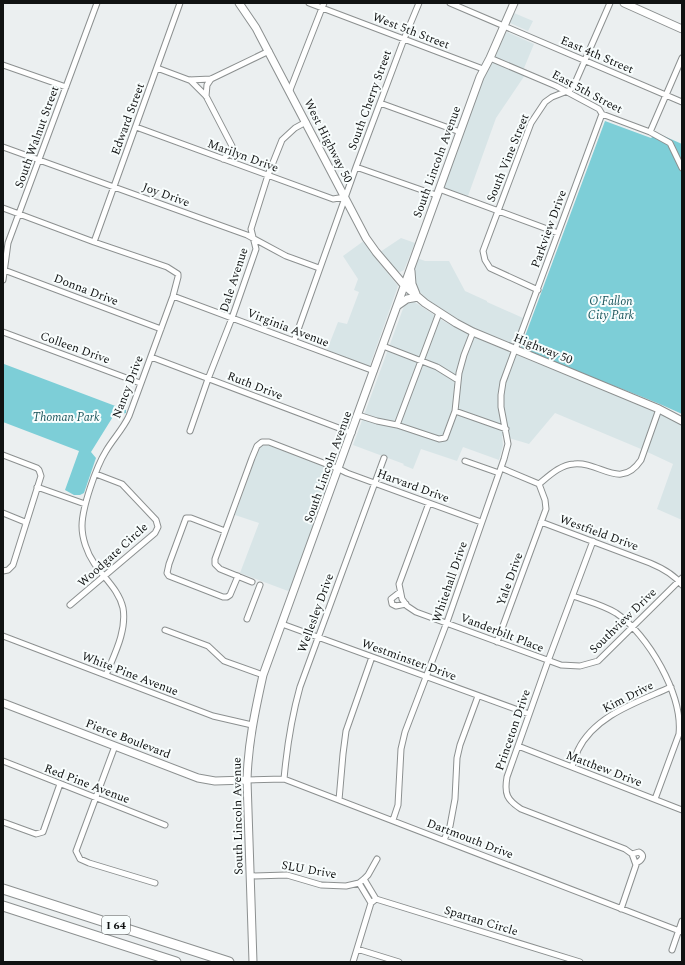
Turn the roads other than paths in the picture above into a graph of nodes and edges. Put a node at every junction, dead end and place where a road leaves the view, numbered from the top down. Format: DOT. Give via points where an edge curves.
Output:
graph roads {
  1 [pos="96,3"];
  2 [pos="180,3"];
  3 [pos="239,3"];
  4 [pos="308,3"];
  5 [pos="419,3"];
  6 [pos="450,3"];
  7 [pos="514,3"];
  8 [pos="610,3"];
  9 [pos="624,3"];
  10 [pos="323,6"];
  11 [pos="504,26"];
  12 [pos="682,29"];
  13 [pos="404,39"];
  14 [pos="269,51"];
  15 [pos="490,58"];
  16 [pos="682,58"];
  17 [pos="585,61"];
  18 [pos="3,65"];
  19 [pos="157,68"];
  20 [pos="484,69"];
  21 [pos="211,79"];
  22 [pos="189,80"];
  23 [pos="66,87"];
  24 [pos="290,90"];
  25 [pos="565,92"];
  26 [pos="666,95"];
  27 [pos="206,96"];
  28 [pos="682,102"];
  29 [pos="380,103"];
  30 [pos="602,114"];
  31 [pos="306,122"];
  32 [pos="136,127"];
  33 [pos="460,132"];
  34 [pos="650,132"];
  35 [pos="3,147"];
  36 [pos="223,159"];
  37 [pos="39,160"];
  38 [pos="356,167"];
  39 [pos="682,168"];
  40 [pos="268,175"];
  41 [pos="113,187"];
  42 [pos="437,192"];
  43 [pos="345,197"];
  44 [pos="3,208"];
  45 [pos="498,210"];
  46 [pos="19,213"];
  47 [pos="558,233"];
  48 [pos="253,239"];
  49 [pos="94,242"];
  50 [pos="411,265"];
  51 [pos="319,268"];
  52 [pos="4,270"];
  53 [pos="3,280"];
  54 [pos="404,285"];
  55 [pos="538,290"];
  56 [pos="173,296"];
  57 [pos="418,297"];
  58 [pos="397,307"];
  59 [pos="439,313"];
  60 [pos="232,318"];
  61 [pos="161,329"];
  62 [pos="3,332"];
  63 [pos="473,332"];
  64 [pos="294,341"];
  65 [pos="383,346"];
  66 [pos="515,350"];
  67 [pos="151,358"];
  68 [pos="420,360"];
  69 [pos="374,371"];
  70 [pos="208,378"];
  71 [pos="458,380"];
  72 [pos="140,383"];
  73 [pos="659,409"];
  74 [pos="456,411"];
  75 [pos="358,415"];
  76 [pos="682,420"];
  77 [pos="397,425"];
  78 [pos="506,429"];
  79 [pos="190,430"];
  80 [pos="352,433"];
  81 [pos="3,455"];
  82 [pos="384,458"];
  83 [pos="465,461"];
  84 [pos="339,469"];
  85 [pos="500,471"];
  86 [pos="96,474"];
  87 [pos="375,483"];
  88 [pos="539,484"];
  89 [pos="37,487"];
  90 [pos="429,503"];
  91 [pos="86,504"];
  92 [pos="3,513"];
  93 [pos="25,522"];
  94 [pos="481,522"];
  95 [pos="541,522"];
  96 [pos="226,531"];
  97 [pos="593,541"];
  98 [pos="5,571"];
  99 [pos="105,576"];
  100 [pos="238,576"];
  101 [pos="681,581"];
  102 [pos="252,582"];
  103 [pos="260,585"];
  104 [pos="400,592"];
  105 [pos="573,596"];
  106 [pos="406,604"];
  107 [pos="70,605"];
  108 [pos="247,619"];
  109 [pos="447,622"];
  110 [pos="282,624"];
  111 [pos="633,627"];
  112 [pos="165,630"];
  113 [pos="3,636"];
  114 [pos="317,638"];
  115 [pos="497,642"];
  116 [pos="372,657"];
  117 [pos="548,661"];
  118 [pos="106,675"];
  119 [pos="263,676"];
  120 [pos="427,677"];
  121 [pos="671,687"];
  122 [pos="478,696"];
  123 [pos="3,703"];
  124 [pos="529,714"];
  125 [pos="252,725"];
  126 [pos="116,746"];
  127 [pos="518,746"];
  128 [pos="3,761"];
  129 [pos="572,767"];
  130 [pos="284,779"];
  131 [pos="247,780"];
  132 [pos="60,784"];
  133 [pos="97,798"];
  134 [pos="655,799"];
  135 [pos="339,800"];
  136 [pos="682,810"];
  137 [pos="393,820"];
  138 [pos="3,822"];
  139 [pos="164,825"];
  140 [pos="444,840"];
  141 [pos="632,854"];
  142 [pos="377,859"];
  143 [pos="636,864"];
  144 [pos="250,876"];
  145 [pos="364,879"];
  146 [pos="155,883"];
  147 [pos="359,883"];
  148 [pos="3,889"];
  149 [pos="376,899"];
  150 [pos="371,903"];
  151 [pos="3,906"];
  152 [pos="621,909"];
  153 [pos="682,921"];
  154 [pos="680,932"];
  155 [pos="357,949"];
  156 [pos="672,950"];
  157 [pos="253,959"];
  158 [pos="176,962"];
  159 [pos="230,962"];
  160 [pos="353,962"];
  161 [pos="399,962"];
  162 [pos="580,962"];
  1 -- 23 [label="street, South Walnut Street"];
  2 -- 19 [label="street, Edward Street"];
  3 -- 14 [label="main road, West Highway 50"];
  4 -- 10 [label="street, West 5th Street"];
  5 -- 13 [label="street, South Cherry Street"];
  6 -- 11 [label="street, East 4th Street"];
  7 -- 11 [label="main road, South Lincoln Avenue"];
  8 -- 17 [label="street, South Vine Street"];
  9 -- 12 [label="main road"];
  10 -- 13 [label="street, West 5th Street"];
  10 -- 24 [label="street"];
  11 -- 15 [label="main road, South Lincoln Avenue"];
  11 -- 17 [label="street, East 4th Street"];
  13 -- 20 [label="street, West 5th Street"];
  13 -- 29 [label="street, South Cherry Street"];
  14 -- 21 [label="street"];
  14 -- 24 [label="main road, West Highway 50"];
  15 -- 20 [label="main road, South Lincoln Avenue"];
  15 -- 25 [label="street, East 5th Street"];
  16 -- 26 [label="street"];
  17 -- 25 [label="street, South Vine Street" via="575,84"];
  17 -- 26 [label="street, East 4th Street"];
  18 -- 23 [label="street"];
  19 -- 22 [label="street"];
  19 -- 32 [label="street, Edward Street"];
  20 -- 33 [label="main road, South Lincoln Avenue"];
  21 -- 22 [label="street"];
  21 -- 27 [label="street" via="207,84"];
  22 -- 27 [label="street"];
  23 -- 37 [label="street, South Walnut Street"];
  24 -- 31 [label="main road, West Highway 50"];
  25 -- 30 [label="street, East 5th Street" via="599,109"];
  25 -- 45 [label="street, South Vine Street" via="545,102 531,123"];
  26 -- 28 [label="street, East 4th Street"];
  26 -- 34 [label="street"];
  27 -- 36 [label="street" via="232,146 231,152"];
  29 -- 33 [label="street"];
  29 -- 38 [label="street, South Cherry Street"];
  30 -- 34 [label="street, East 5th Street"];
  30 -- 47 [label="street, Parkview Drive"];
  31 -- 40 [label="street, Dale Avenue" via="294,128 282,140"];
  31 -- 43 [label="main road, West Highway 50"];
  32 -- 36 [label="street, Marilyn Drive"];
  32 -- 41 [label="street, Edward Street"];
  33 -- 42 [label="main road, South Lincoln Avenue"];
  34 -- 39 [label="street, East 5th Street" via="670,143"];
  35 -- 37 [label="street, Joy Drive"];
  36 -- 40 [label="street, Marilyn Drive"];
  37 -- 41 [label="street, Joy Drive"];
  37 -- 46 [label="street, South Walnut Street"];
  38 -- 42 [label="street"];
  38 -- 43 [label="street, South Cherry Street"];
  40 -- 43 [label="street, Marilyn Drive" via="333,199"];
  40 -- 48 [label="street, Dale Avenue" via="251,229"];
  41 -- 48 [label="street, Joy Drive"];
  41 -- 49 [label="street, Edward Street"];
  42 -- 45 [label="street"];
  42 -- 50 [label="main road, South Lincoln Avenue"];
  43 -- 51 [label="street, South Cherry Street"];
  43 -- 54 [label="main road, West Highway 50" via="366,238"];
  44 -- 46 [label="street, Nancy Drive"];
  45 -- 47 [label="street"];
  45 -- 55 [label="street, South Vine Street" via="483,251 485,260 490,268"];
  46 -- 49 [label="street, Nancy Drive"];
  46 -- 52 [label="street, South Walnut Street" via="8,242"];
  47 -- 55 [label="street, Parkview Drive"];
  48 -- 51 [label="street, Joy Drive" via="286,256"];
  48 -- 60 [label="street, Dale Avenue" via="256,249"];
  49 -- 56 [label="street, Nancy Drive" via="176,271 178,277"];
  50 -- 54 [label="main road, South Lincoln Avenue"];
  50 -- 57 [label="main road" via="412,284"];
  51 -- 64 [label="street, South Cherry Street"];
  52 -- 53 [label="street, South Walnut Street"];
  52 -- 61 [label="street, Donna Drive"];
  54 -- 57 [label="main road, Highway 50"];
  54 -- 58 [label="main road, South Lincoln Avenue"];
  55 -- 66 [label="street, Parkview Drive"];
  56 -- 60 [label="street, Virginia Avenue"];
  56 -- 61 [label="street, Nancy Drive"];
  57 -- 58 [label="main road" via="407,299"];
  57 -- 59 [label="main road, Highway 50"];
  58 -- 65 [label="main road, South Lincoln Avenue"];
  59 -- 63 [label="main road, Highway 50"];
  59 -- 68 [label="street"];
  60 -- 64 [label="street, Virginia Avenue"];
  60 -- 70 [label="street, Dale Avenue"];
  61 -- 67 [label="street, Nancy Drive"];
  62 -- 72 [label="street, Colleen Drive"];
  63 -- 66 [label="main road, Highway 50"];
  63 -- 71 [label="street"];
  64 -- 69 [label="street, Virginia Avenue"];
  65 -- 68 [label="street"];
  65 -- 69 [label="main road, South Lincoln Avenue"];
  66 -- 73 [label="main road, Highway 50"];
  66 -- 78 [label="street, Whitehall Drive" via="501,395"];
  67 -- 70 [label="street, Ruth Drive"];
  67 -- 72 [label="street, Nancy Drive"];
  68 -- 71 [label="street"];
  68 -- 77 [label="street"];
  69 -- 75 [label="main road, South Lincoln Avenue"];
  70 -- 79 [label="street, Dale Avenue"];
  70 -- 80 [label="street, Ruth Drive"];
  71 -- 74 [label="street"];
  72 -- 86 [label="street, Nancy Drive" via="124,428 104,453"];
  73 -- 76 [label="main road, Highway 50"];
  73 -- 88 [label="street" via="641,460 630,471 619,475 588,465 574,464 557,470"];
  74 -- 77 [label="street" via="445,438 439,439"];
  74 -- 78 [label="street"];
  75 -- 77 [label="street"];
  75 -- 80 [label="main road, South Lincoln Avenue"];
  78 -- 85 [label="street, Whitehall Drive" via="508,444"];
  80 -- 84 [label="main road, South Lincoln Avenue"];
  81 -- 89 [label="street" via="37,468 41,476"];
  82 -- 87 [label="street, Wellesley Drive"];
  83 -- 85 [label="street"];
  84 -- 87 [label="street, Harvard Drive"];
  84 -- 96 [label="street, Harvard Drive" via="269,442 262,442 257,446 252,458"];
  84 -- 110 [label="main road, South Lincoln Avenue"];
  85 -- 88 [label="street"];
  85 -- 94 [label="street, Whitehall Drive"];
  86 -- 91 [label="street, Nancy Drive"];
  86 -- 99 [label="street, Woodgate Circle" via="122,484 156,520 158,527 155,533"];
  87 -- 90 [label="street, Harvard Drive"];
  87 -- 114 [label="street, Wellesley Drive"];
  88 -- 95 [label="street, Westfield Drive" via="546,504"];
  89 -- 91 [label="street"];
  89 -- 93 [label="street"];
  90 -- 94 [label="street, Harvard Drive"];
  90 -- 104 [label="street, Vanderbilt Place" via="400,579"];
  91 -- 99 [label="street, Nancy Drive" via="82,526 84,539 93,562"];
  92 -- 93 [label="street"];
  93 -- 98 [label="street" via="13,565"];
  94 -- 109 [label="street, Whitehall Drive"];
  95 -- 97 [label="street, Westfield Drive"];
  95 -- 115 [label="street, Yale Drive"];
  96 -- 100 [label="street" via="215,564 220,569"];
  96 -- 100 [label="street" via="186,518 167,573 223,597 230,595"];
  97 -- 101 [label="street, Westfield Drive" via="650,562"];
  97 -- 105 [label="street, Princeton Drive"];
  99 -- 107 [label="street, Woodgate Circle"];
  99 -- 118 [label="street, Nancy Drive" via="117,592 123,610 121,637"];
  100 -- 102 [label="street"];
  101 -- 111 [label="street, Southview Drive"];
  103 -- 108 [label="street"];
  104 -- 106 [label="street"];
  104 -- 106 [label="street, Vanderbilt Place" via="391,600 392,604"];
  105 -- 111 [label="street" via="616,613"];
  105 -- 117 [label="street, Princeton Drive"];
  106 -- 109 [label="street, Vanderbilt Place" via="416,612"];
  109 -- 115 [label="street, Vanderbilt Place"];
  109 -- 120 [label="street, Whitehall Drive"];
  110 -- 114 [label="street, Westminster Drive"];
  110 -- 119 [label="main road, South Lincoln Avenue"];
  111 -- 117 [label="street, Southview Drive" via="592,663 574,667"];
  111 -- 121 [label="street" via="650,648"];
  112 -- 119 [label="street" via="208,646 224,661"];
  113 -- 118 [label="street, White Pine Avenue"];
  114 -- 116 [label="street, Westminster Drive"];
  114 -- 130 [label="street, Wellesley Drive" via="292,717"];
  115 -- 117 [label="street, Vanderbilt Place"];
  116 -- 120 [label="street, Westminster Drive"];
  116 -- 135 [label="street" via="346,731"];
  117 -- 124 [label="street, Princeton Drive"];
  118 -- 125 [label="street, White Pine Avenue" via="213,716"];
  119 -- 125 [label="main road, South Lincoln Avenue"];
  120 -- 122 [label="street, Westminster Drive"];
  120 -- 137 [label="street, Whitehall Drive" via="405,732 401,749 398,805"];
  121 -- 129 [label="street, Kim Drive" via="601,722 579,749"];
  121 -- 134 [label="street" via="680,722 679,734"];
  122 -- 124 [label="street, Westminster Drive"];
  122 -- 140 [label="street" via="460,745 455,799 450,826"];
  123 -- 126 [label="main road, Pierce Boulevard"];
  124 -- 127 [label="street, Princeton Drive"];
  125 -- 131 [label="main road, South Lincoln Avenue"];
  126 -- 131 [label="main road, Pierce Boulevard" via="198,778 215,781"];
  126 -- 133 [label="street"];
  127 -- 129 [label="street, Matthew Drive"];
  127 -- 141 [label="street, Princeton Drive" via="505,787 507,796 513,804"];
  128 -- 132 [label="street, Red Pine Avenue"];
  129 -- 134 [label="street, Matthew Drive"];
  130 -- 131 [label="street, Dartmouth Drive"];
  130 -- 135 [label="street, Dartmouth Drive"];
  131 -- 144 [label="main road, South Lincoln Avenue"];
  132 -- 133 [label="street, Red Pine Avenue"];
  132 -- 138 [label="street" via="43,832 36,834"];
  133 -- 139 [label="street, Red Pine Avenue"];
  133 -- 146 [label="street" via="78,843 78,857 89,863"];
  134 -- 136 [label="street, Matthew Drive"];
  135 -- 137 [label="street, Dartmouth Drive"];
  137 -- 140 [label="street, Dartmouth Drive"];
  140 -- 152 [label="street, Dartmouth Drive"];
  141 -- 143 [label="street"];
  141 -- 143 [label="street, Princeton Drive" via="642,854 642,860"];
  142 -- 145 [label="street, SLU Drive"];
  143 -- 152 [label="street, Princeton Drive"];
  144 -- 147 [label="street, SLU Drive" via="287,875 329,886"];
  144 -- 157 [label="main road, South Lincoln Avenue"];
  145 -- 147 [label="street, SLU Drive"];
  145 -- 149 [label="street"];
  147 -- 150 [label="street"];
  148 -- 159 [label="highway, I 64"];
  149 -- 150 [label="street"];
  149 -- 162 [label="street, Spartan Circle"];
  150 -- 155 [label="street"];
  151 -- 158 [label="highway, I 64"];
  152 -- 154 [label="street, Dartmouth Drive"];
  153 -- 154 [label="street"];
  154 -- 156 [label="street"];
  155 -- 160 [label="street"];
  155 -- 161 [label="street"];
}
